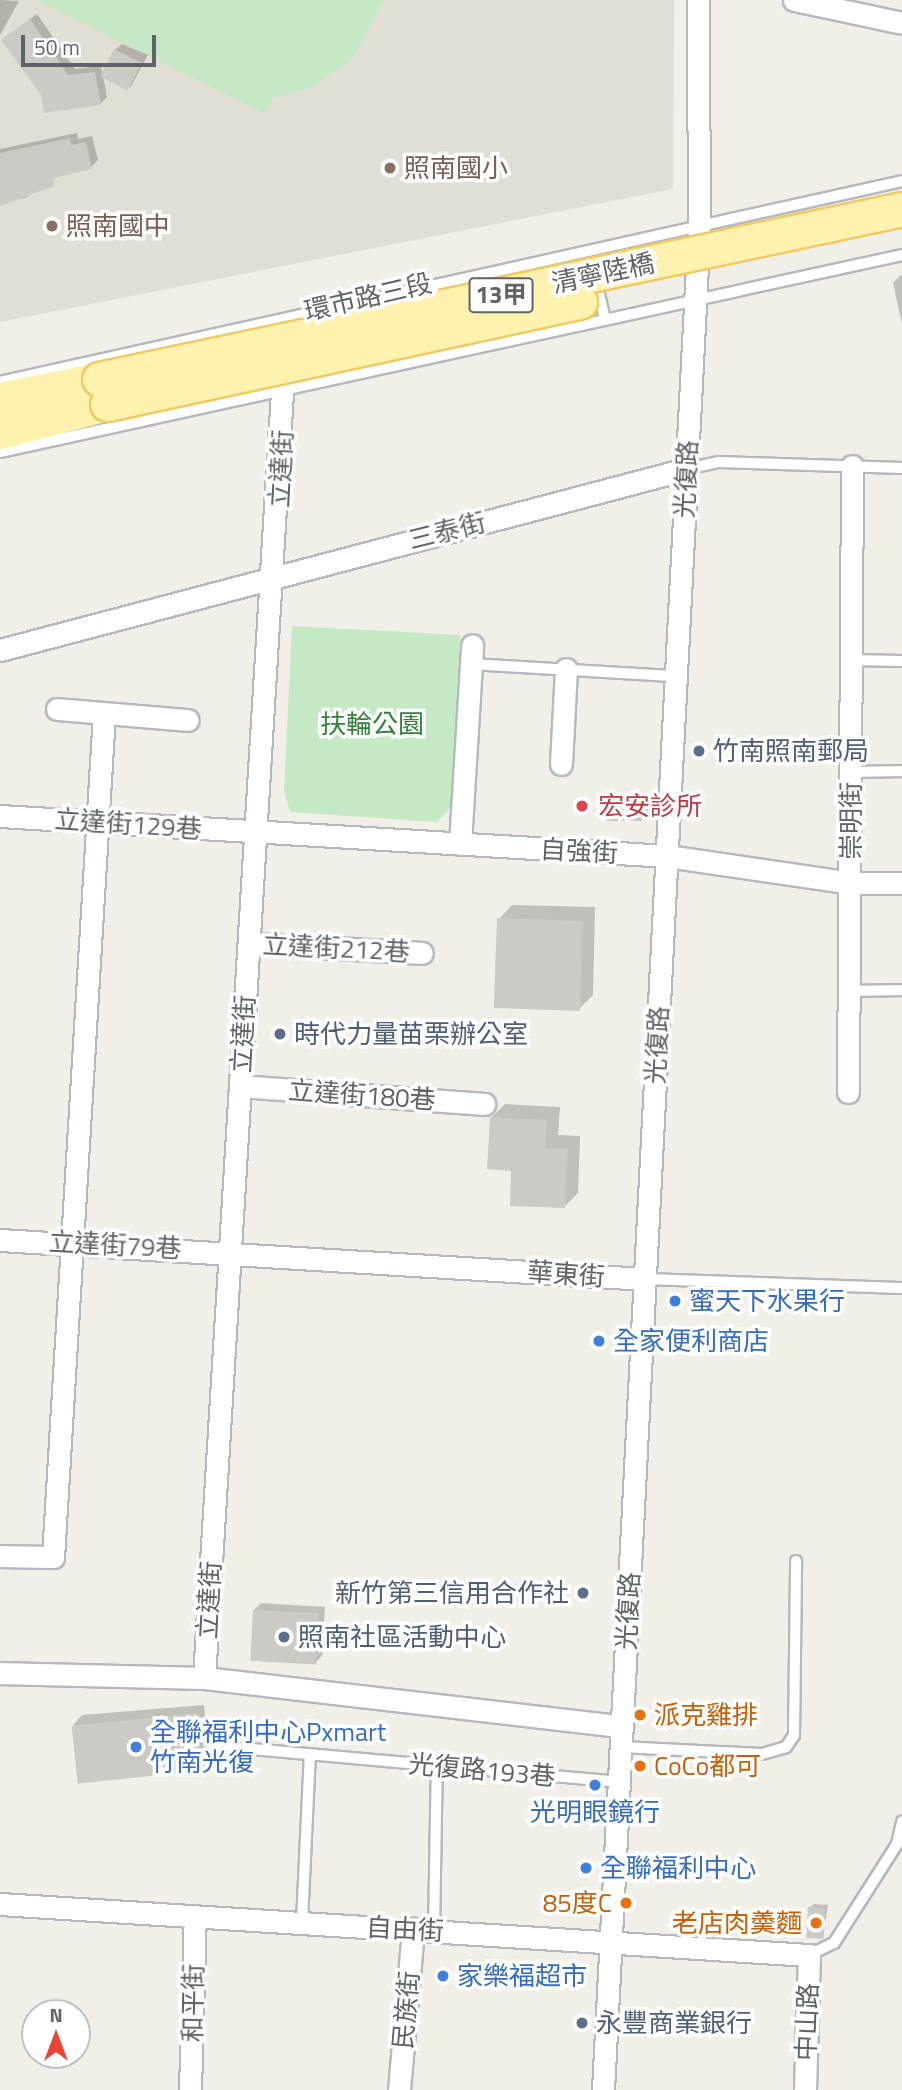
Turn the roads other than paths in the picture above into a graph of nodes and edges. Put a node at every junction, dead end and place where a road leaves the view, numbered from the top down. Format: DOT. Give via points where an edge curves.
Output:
graph roads {
  1 [pos="698,0"];
  2 [pos="794,0"];
  3 [pos="902,23"];
  4 [pos="902,181"];
  5 [pos="902,209"];
  6 [pos="699,224"];
  7 [pos="902,232"];
  8 [pos="588,248"];
  9 [pos="563,254"];
  10 [pos="902,255"];
  11 [pos="695,298"];
  12 [pos="605,319"];
  13 [pos="581,325"];
  14 [pos="0,382"];
  15 [pos="282,391"];
  16 [pos="103,392"];
  17 [pos="0,399"];
  18 [pos="0,432"];
  19 [pos="0,452"];
  20 [pos="852,466"];
  21 [pos="902,468"];
  22 [pos="686,469"];
  23 [pos="274,575"];
  24 [pos="0,650"];
  25 [pos="472,654"];
  26 [pos="851,660"];
  27 [pos="902,661"];
  28 [pos="566,669"];
  29 [pos="676,676"];
  30 [pos="57,709"];
  31 [pos="104,714"];
  32 [pos="188,720"];
  33 [pos="561,764"];
  34 [pos="902,771"];
  35 [pos="851,772"];
  36 [pos="0,816"];
  37 [pos="98,823"];
  38 [pos="255,832"];
  39 [pos="460,844"];
  40 [pos="667,856"];
  41 [pos="851,883"];
  42 [pos="902,883"];
  43 [pos="248,943"];
  44 [pos="422,953"];
  45 [pos="902,990"];
  46 [pos="851,991"];
  47 [pos="240,1086"];
  48 [pos="848,1092"];
  49 [pos="484,1104"];
  50 [pos="0,1240"];
  51 [pos="73,1242"];
  52 [pos="230,1252"];
  53 [pos="645,1279"];
  54 [pos="902,1288"];
  55 [pos="0,1556"];
  56 [pos="796,1561"];
  57 [pos="0,1673"];
  58 [pos="204,1678"];
  59 [pos="622,1736"];
  60 [pos="218,1746"];
  61 [pos="310,1754"];
  62 [pos="437,1765"];
  63 [pos="620,1782"];
  64 [pos="902,1822"];
  65 [pos="0,1904"];
  66 [pos="195,1916"];
  67 [pos="302,1922"];
  68 [pos="413,1929"];
  69 [pos="434,1930"];
  70 [pos="611,1941"];
  71 [pos="809,1955"];
  72 [pos="190,2090"];
  73 [pos="399,2090"];
  74 [pos="603,2090"];
  75 [pos="804,2090"];
  1 -- 6 [label="street, 光復路"];
  2 -- 3 [label="street"];
  4 -- 6 [label="lane, 環市路三段"];
  5 -- 16 [label="main road, 清寧陸橋 / 13甲, bridge"];
  6 -- 8 [label="lane, 環市路三段"];
  6 -- 11 [label="street, 光復路"];
  7 -- 16 [label="main road, 清寧陸橋 / 13甲, bridge"];
  8 -- 9 [label="lane, 環市路三段"];
  8 -- 12 [label="lane"];
  9 -- 13 [label="lane"];
  9 -- 14 [label="lane, 環市路三段"];
  10 -- 11 [label="lane"];
  11 -- 12 [label="lane"];
  11 -- 22 [label="street, 光復路"];
  12 -- 13 [label="lane"];
  13 -- 15 [label="lane"];
  15 -- 19 [label="lane"];
  15 -- 23 [label="street, 立達街"];
  16 -- 17 [label="main road, 13甲"];
  16 -- 18 [label="main road, 13甲"];
  20 -- 21 [label="lane, 三泰街"];
  20 -- 22 [label="lane, 三泰街" via="719,461"];
  20 -- 26 [label="street, 崇明街"];
  22 -- 23 [label="street, 三泰街"];
  22 -- 29 [label="street, 光復路"];
  23 -- 24 [label="street, 三泰街"];
  23 -- 38 [label="street, 立達街"];
  25 -- 28 [label="lane"];
  25 -- 39 [label="street"];
  26 -- 27 [label="lane"];
  26 -- 35 [label="street, 崇明街"];
  28 -- 29 [label="lane"];
  28 -- 33 [label="street"];
  29 -- 40 [label="street, 光復路"];
  30 -- 31 [label="street"];
  31 -- 32 [label="street"];
  31 -- 37 [label="street"];
  34 -- 35 [label="lane"];
  35 -- 41 [label="street, 崇明街"];
  36 -- 37 [label="street, 立達街129巷"];
  37 -- 38 [label="street, 立達街129巷"];
  37 -- 51 [label="street"];
  38 -- 39 [label="street, 自強街"];
  38 -- 43 [label="street, 立達街"];
  39 -- 40 [label="street, 自強街"];
  40 -- 41 [label="street, 自強街"];
  40 -- 53 [label="street, 光復路"];
  41 -- 42 [label="street, 自強街"];
  41 -- 46 [label="street, 崇明街"];
  43 -- 44 [label="street, 立達街212巷"];
  43 -- 47 [label="street, 立達街"];
  45 -- 46 [label="lane"];
  46 -- 48 [label="street, 崇明街"];
  47 -- 49 [label="street, 立達街180巷"];
  47 -- 52 [label="street, 立達街"];
  50 -- 51 [label="street, 立達街79巷"];
  51 -- 52 [label="street, 立達街79巷"];
  51 -- 55 [label="street" via="53,1557"];
  52 -- 53 [label="street, 華東街"];
  52 -- 58 [label="street, 立達街"];
  53 -- 54 [label="lane, 華東街"];
  53 -- 59 [label="street, 光復路"];
  56 -- 59 [label="lane" via="794,1735 786,1747 762,1754"];
  57 -- 58 [label="street"];
  58 -- 59 [label="street"];
  59 -- 63 [label="street, 光復路"];
  60 -- 61 [label="lane, 光復路193巷"];
  61 -- 62 [label="lane, 光復路193巷"];
  61 -- 67 [label="lane"];
  62 -- 63 [label="lane, 光復路193巷"];
  62 -- 69 [label="lane"];
  63 -- 70 [label="street, 光復路"];
  64 -- 71 [label="lane" via="897,1844 834,1944"];
  65 -- 66 [label="street, 自由街"];
  66 -- 67 [label="street, 自由街"];
  66 -- 72 [label="street, 和平街"];
  67 -- 68 [label="street, 自由街"];
  68 -- 69 [label="street, 自由街"];
  68 -- 73 [label="street, 民族街"];
  69 -- 70 [label="street, 自由街"];
  70 -- 71 [label="street, 自由街"];
  70 -- 74 [label="street, 光復路"];
  71 -- 75 [label="street, 中山路"];
}
